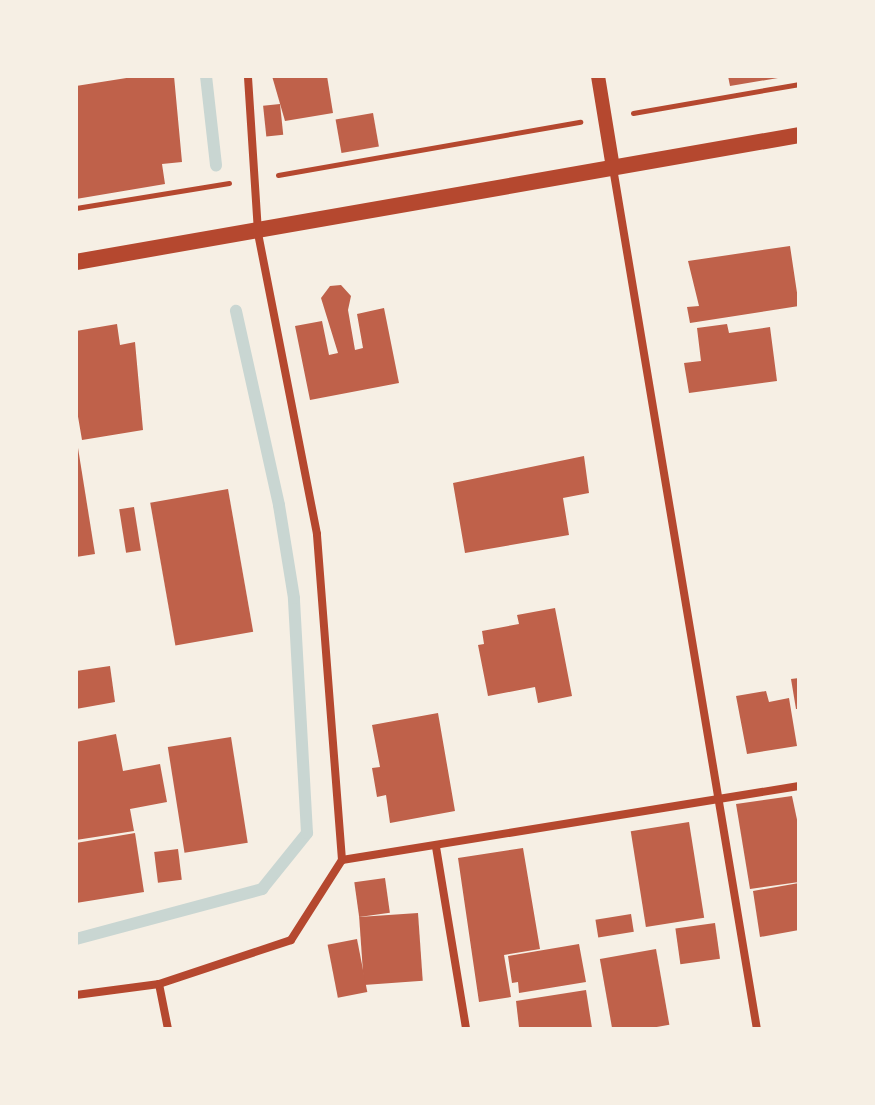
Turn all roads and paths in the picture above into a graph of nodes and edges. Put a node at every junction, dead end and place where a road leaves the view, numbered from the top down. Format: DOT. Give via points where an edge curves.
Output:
graph roads {
  1 [pos="248,76"];
  2 [pos="598,76"];
  3 [pos="799,84"];
  4 [pos="604,117"];
  5 [pos="799,135"];
  6 [pos="613,168"];
  7 [pos="255,179"];
  8 [pos="76,208"];
  9 [pos="258,232"];
  10 [pos="76,262"];
  11 [pos="799,786"];
  12 [pos="720,798"];
  13 [pos="436,847"];
  14 [pos="342,860"];
  15 [pos="159,984"];
  16 [pos="76,995"];
  17 [pos="168,1029"];
  18 [pos="466,1029"];
  19 [pos="757,1029"];
  1 -- 7 [label="street"];
  2 -- 4 [label="street"];
  3 -- 4 [label="path"];
  4 -- 6 [label="street"];
  4 -- 7 [label="path"];
  5 -- 6 [label="main road"];
  6 -- 9 [label="main road"];
  6 -- 12 [label="street"];
  7 -- 8 [label="path"];
  7 -- 9 [label="street"];
  9 -- 10 [label="main road"];
  9 -- 14 [label="street" via="317,534"];
  11 -- 12 [label="street"];
  12 -- 13 [label="street"];
  12 -- 19 [label="street"];
  13 -- 14 [label="street"];
  13 -- 18 [label="street"];
  14 -- 15 [label="street" via="291,940"];
  15 -- 16 [label="street"];
  15 -- 17 [label="street"];
}
